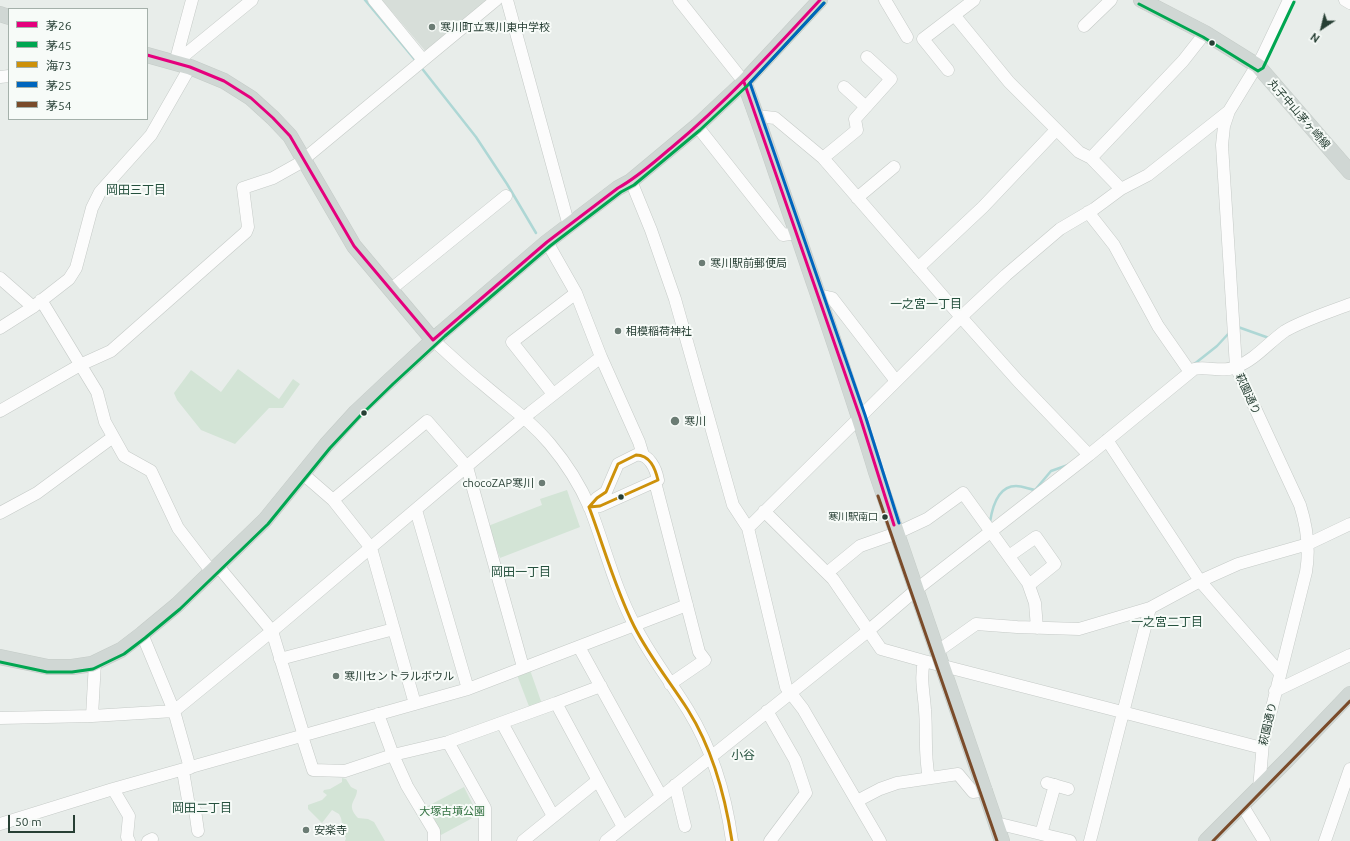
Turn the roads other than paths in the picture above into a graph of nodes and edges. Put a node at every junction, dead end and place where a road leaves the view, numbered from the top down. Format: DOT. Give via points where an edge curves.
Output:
graph roads {
  1 [pos="192,0"];
  2 [pos="252,0"];
  3 [pos="374,0"];
  4 [pos="496,0"];
  5 [pos="507,0"];
  6 [pos="679,0"];
  7 [pos="820,0"];
  8 [pos="885,0"];
  9 [pos="974,0"];
  10 [pos="1111,0"];
  11 [pos="1141,0"];
  12 [pos="1289,0"];
  13 [pos="1345,0"];
  14 [pos="1350,3"];
  15 [pos="955,16"];
  16 [pos="1092,23"];
  17 [pos="907,30"];
  18 [pos="1205,33"];
  19 [pos="148,55"];
  20 [pos="867,57"];
  21 [pos="175,63"];
  22 [pos="419,63"];
  23 [pos="941,65"];
  24 [pos="1258,66"];
  25 [pos="190,67"];
  26 [pos="744,82"];
  27 [pos="844,87"];
  28 [pos="866,107"];
  29 [pos="1229,111"];
  30 [pos="757,116"];
  31 [pos="697,126"];
  32 [pos="1056,130"];
  33 [pos="823,158"];
  34 [pos="1091,158"];
  35 [pos="303,159"];
  36 [pos="894,167"];
  37 [pos="1350,172"];
  38 [pos="631,181"];
  39 [pos="1121,189"];
  40 [pos="506,196"];
  41 [pos="857,198"];
  42 [pos="1088,212"];
  43 [pos="569,226"];
  44 [pos="797,233"];
  45 [pos="547,242"];
  46 [pos="918,268"];
  47 [pos="0,278"];
  48 [pos="390,290"];
  49 [pos="576,293"];
  50 [pos="818,295"];
  51 [pos="37,303"];
  52 [pos="1350,304"];
  53 [pos="960,317"];
  54 [pos="0,328"];
  55 [pos="433,340"];
  56 [pos="602,357"];
  57 [pos="80,365"];
  58 [pos="1236,367"];
  59 [pos="1190,372"];
  60 [pos="896,381"];
  61 [pos="553,394"];
  62 [pos="0,411"];
  63 [pos="860,417"];
  64 [pos="525,418"];
  65 [pos="113,437"];
  66 [pos="1107,440"];
  67 [pos="643,455"];
  68 [pos="1089,455"];
  69 [pos="467,468"];
  70 [pos="303,474"];
  71 [pos="655,482"];
  72 [pos="333,500"];
  73 [pos="589,507"];
  74 [pos="416,510"];
  75 [pos="764,511"];
  76 [pos="0,514"];
  77 [pos="1350,524"];
  78 [pos="748,528"];
  79 [pos="990,528"];
  80 [pos="896,529"];
  81 [pos="1308,544"];
  82 [pos="370,548"];
  83 [pos="1009,556"];
  84 [pos="214,568"];
  85 [pos="827,573"];
  86 [pos="1200,581"];
  87 [pos="1029,586"];
  88 [pos="917,589"];
  89 [pos="687,605"];
  90 [pos="1150,608"];
  91 [pos="634,626"];
  92 [pos="1037,628"];
  93 [pos="394,629"];
  94 [pos="868,631"];
  95 [pos="272,632"];
  96 [pos="142,634"];
  97 [pos="579,647"];
  98 [pos="938,651"];
  99 [pos="1350,655"];
  100 [pos="0,657"];
  101 [pos="280,659"];
  102 [pos="924,661"];
  103 [pos="95,662"];
  104 [pos="943,666"];
  105 [pos="523,667"];
  106 [pos="1280,673"];
  107 [pos="670,684"];
  108 [pos="601,686"];
  109 [pos="468,689"];
  110 [pos="1275,691"];
  111 [pos="790,692"];
  112 [pos="1350,694"];
  113 [pos="556,703"];
  114 [pos="415,704"];
  115 [pos="174,711"];
  116 [pos="767,711"];
  117 [pos="1124,713"];
  118 [pos="378,714"];
  119 [pos="92,716"];
  120 [pos="0,718"];
  121 [pos="502,723"];
  122 [pos="303,736"];
  123 [pos="448,742"];
  124 [pos="1262,748"];
  125 [pos="393,755"];
  126 [pos="710,756"];
  127 [pos="1350,768"];
  128 [pos="187,770"];
  129 [pos="929,778"];
  130 [pos="597,781"];
  131 [pos="675,785"];
  132 [pos="113,789"];
  133 [pos="1068,789"];
  134 [pos="1259,789"];
  135 [pos="986,790"];
  136 [pos="661,796"];
  137 [pos="857,801"];
  138 [pos="1242,805"];
  139 [pos="553,816"];
  140 [pos="996,823"];
  141 [pos="0,824"];
  142 [pos="201,826"];
  143 [pos="685,826"];
  144 [pos="623,827"];
  145 [pos="1041,834"];
  146 [pos="129,841"];
  147 [pos="434,841"];
  148 [pos="485,841"];
  149 [pos="523,841"];
  150 [pos="606,841"];
  151 [pos="732,841"];
  152 [pos="770,841"];
  153 [pos="880,841"];
  154 [pos="1002,841"];
  155 [pos="1070,841"];
  156 [pos="1090,841"];
  157 [pos="1206,841"];
  158 [pos="1264,841"];
  159 [pos="1325,841"];
  1 -- 21 [label="street"];
  2 -- 21 [label="street"];
  3 -- 22 [label="street"];
  4 -- 22 [label="street"];
  5 -- 43 [label="street"];
  6 -- 26 [label="street"];
  7 -- 26 [label="main road"];
  8 -- 17 [label="street"];
  9 -- 15 [label="street"];
  10 -- 16 [label="street"];
  11 -- 18 [label="main road, 丸子中山茅ヶ崎線"];
  12 -- 24 [label="street, 萩園通り"];
  13 -- 14 [label="street"];
  15 -- 23 [label="street" via="923,40"];
  15 -- 32 [label="street" via="1009,82"];
  18 -- 24 [label="main road, 丸子中山茅ヶ崎線"];
  18 -- 34 [label="street" via="1183,61"];
  19 -- 21 [label="main road"];
  20 -- 28 [label="street" via="891,79"];
  21 -- 25 [label="main road"];
  22 -- 35 [label="street"];
  24 -- 29 [label="street, 萩園通り"];
  24 -- 37 [label="main road, 丸子中山茅ヶ崎線"];
  25 -- 35 [label="main road" via="224,81 250,98 274,118 290,136"];
  25 -- 51 [label="street" via="151,135 97,197 76,268 69,279"];
  26 -- 30 [label="main road"];
  26 -- 31 [label="main road"];
  27 -- 28 [label="street"];
  28 -- 33 [label="street" via="855,119 857,130"];
  29 -- 39 [label="street" via="1158,169"];
  29 -- 58 [label="street, 萩園通り" via="1224,126 1222,162"];
  30 -- 33 [label="street" via="774,118"];
  30 -- 44 [label="main road"];
  31 -- 38 [label="main road"];
  31 -- 44 [label="street" via="783,235"];
  32 -- 34 [label="street" via="1079,152"];
  32 -- 46 [label="street" via="983,207"];
  33 -- 41 [label="street"];
  34 -- 39 [label="street"];
  35 -- 48 [label="main road" via="354,246"];
  35 -- 57 [label="street" via="273,178 243,188 248,227 246,232 111,351"];
  36 -- 41 [label="street"];
  38 -- 43 [label="main road"];
  38 -- 78 [label="street" via="675,299 733,505"];
  39 -- 42 [label="street"];
  40 -- 48 [label="street"];
  41 -- 46 [label="street"];
  42 -- 53 [label="street" via="1060,229"];
  42 -- 59 [label="street" via="1114,245 1158,326"];
  43 -- 45 [label="main road"];
  44 -- 50 [label="main road"];
  45 -- 49 [label="street"];
  45 -- 55 [label="main road"];
  46 -- 53 [label="street"];
  47 -- 51 [label="street"];
  48 -- 55 [label="main road"];
  49 -- 56 [label="street"];
  49 -- 61 [label="street" via="512,342"];
  50 -- 60 [label="street" via="832,298"];
  50 -- 63 [label="main road"];
  51 -- 54 [label="street"];
  51 -- 57 [label="street"];
  52 -- 58 [label="street" via="1286,331 1255,356"];
  53 -- 60 [label="street"];
  53 -- 68 [label="street"];
  55 -- 64 [label="street"];
  55 -- 70 [label="main road" via="356,412"];
  56 -- 61 [label="street"];
  56 -- 67 [label="street"];
  57 -- 62 [label="street"];
  57 -- 65 [label="street" via="97,392 105,422"];
  58 -- 59 [label="street" via="1222,370 1203,367"];
  58 -- 81 [label="street, 萩園通り" via="1300,505"];
  59 -- 66 [label="street"];
  60 -- 63 [label="street"];
  61 -- 64 [label="street"];
  63 -- 75 [label="street"];
  63 -- 80 [label="main road"];
  64 -- 69 [label="street"];
  64 -- 73 [label="street" via="550,444 570,472"];
  65 -- 76 [label="street" via="37,494"];
  65 -- 84 [label="street" via="124,456 151,471 178,528"];
  66 -- 68 [label="street"];
  66 -- 86 [label="street"];
  67 -- 71 [label="street" via="652,464 658,480"];
  67 -- 73 [label="street" via="633,456 618,464 606,492"];
  68 -- 79 [label="street"];
  69 -- 72 [label="street" via="427,421"];
  69 -- 74 [label="street"];
  69 -- 105 [label="street"];
  70 -- 72 [label="street"];
  70 -- 84 [label="main road" via="265,520"];
  71 -- 73 [label="street" via="600,506"];
  71 -- 89 [label="street"];
  72 -- 82 [label="street"];
  73 -- 91 [label="street"];
  74 -- 82 [label="street"];
  74 -- 109 [label="street"];
  75 -- 78 [label="street"];
  75 -- 85 [label="street"];
  77 -- 81 [label="street"];
  78 -- 111 [label="street" via="784,680"];
  79 -- 80 [label="street" via="963,493 927,519"];
  79 -- 83 [label="street"];
  79 -- 88 [label="street"];
  80 -- 85 [label="street" via="860,546"];
  80 -- 88 [label="main road"];
  81 -- 86 [label="street" via="1238,564"];
  81 -- 106 [label="street, 萩園通り" via="1306,572"];
  82 -- 93 [label="street"];
  82 -- 95 [label="street"];
  83 -- 87 [label="street"];
  83 -- 87 [label="street" via="1036,536 1055,564"];
  84 -- 95 [label="street"];
  84 -- 96 [label="main road" via="177,606"];
  85 -- 94 [label="street"];
  86 -- 90 [label="street"];
  86 -- 106 [label="street"];
  87 -- 92 [label="street" via="1035,603"];
  88 -- 94 [label="street"];
  88 -- 98 [label="main road"];
  89 -- 91 [label="street"];
  89 -- 107 [label="street" via="699,652 705,660"];
  90 -- 92 [label="street" via="1079,629"];
  90 -- 117 [label="street"];
  91 -- 97 [label="street"];
  91 -- 107 [label="street"];
  92 -- 98 [label="street" via="976,624"];
  93 -- 101 [label="street"];
  93 -- 114 [label="street"];
  94 -- 102 [label="street" via="881,648"];
  94 -- 111 [label="street"];
  95 -- 101 [label="street"];
  95 -- 115 [label="street"];
  96 -- 103 [label="main road" via="121,650"];
  96 -- 115 [label="street"];
  97 -- 105 [label="street"];
  97 -- 108 [label="street"];
  98 -- 104 [label="main road"];
  99 -- 110 [label="street"];
  100 -- 103 [label="main road" via="48,667 72,667"];
  101 -- 122 [label="street"];
  102 -- 104 [label="street"];
  102 -- 129 [label="street" via="922,686 926,710 926,763"];
  103 -- 119 [label="street"];
  104 -- 117 [label="street"];
  104 -- 135 [label="main road"];
  105 -- 109 [label="street"];
  106 -- 110 [label="street, 萩園通り"];
  107 -- 126 [label="street" via="688,710"];
  108 -- 113 [label="street"];
  108 -- 136 [label="street"];
  109 -- 114 [label="street"];
  110 -- 124 [label="street, 萩園通り"];
  111 -- 116 [label="street"];
  111 -- 137 [label="street" via="803,709"];
  112 -- 134 [label="main road"];
  113 -- 121 [label="street"];
  113 -- 130 [label="street"];
  114 -- 118 [label="street"];
  115 -- 119 [label="street"];
  115 -- 128 [label="street"];
  116 -- 126 [label="street"];
  116 -- 152 [label="street" via="795,760 806,793"];
  117 -- 124 [label="street"];
  117 -- 156 [label="street"];
  118 -- 122 [label="street"];
  118 -- 125 [label="street"];
  119 -- 120 [label="street"];
  121 -- 123 [label="street"];
  121 -- 139 [label="street"];
  122 -- 125 [label="street" via="313,770 345,771"];
  122 -- 128 [label="street"];
  123 -- 125 [label="street"];
  123 -- 148 [label="street" via="485,808"];
  124 -- 134 [label="street, 萩園通り"];
  125 -- 147 [label="street" via="434,831"];
  126 -- 131 [label="street"];
  126 -- 151 [label="street" via="724,802"];
  127 -- 159 [label="street"];
  128 -- 132 [label="street"];
  128 -- 142 [label="street" via="186,806 195,810"];
  129 -- 135 [label="street" via="958,774 973,792"];
  129 -- 137 [label="street" via="880,788"];
  130 -- 139 [label="street"];
  130 -- 144 [label="street"];
  131 -- 136 [label="street"];
  131 -- 143 [label="street"];
  132 -- 141 [label="street"];
  132 -- 146 [label="street" via="129,816"];
  133 -- 145 [label="street" via="1051,784"];
  134 -- 138 [label="main road"];
  135 -- 140 [label="main road"];
  136 -- 144 [label="street"];
  137 -- 153 [label="street"];
  138 -- 157 [label="main road"];
  138 -- 158 [label="street"];
  139 -- 149 [label="street"];
  140 -- 145 [label="street"];
  140 -- 154 [label="main road"];
  144 -- 150 [label="street"];
  145 -- 155 [label="street"];
}
